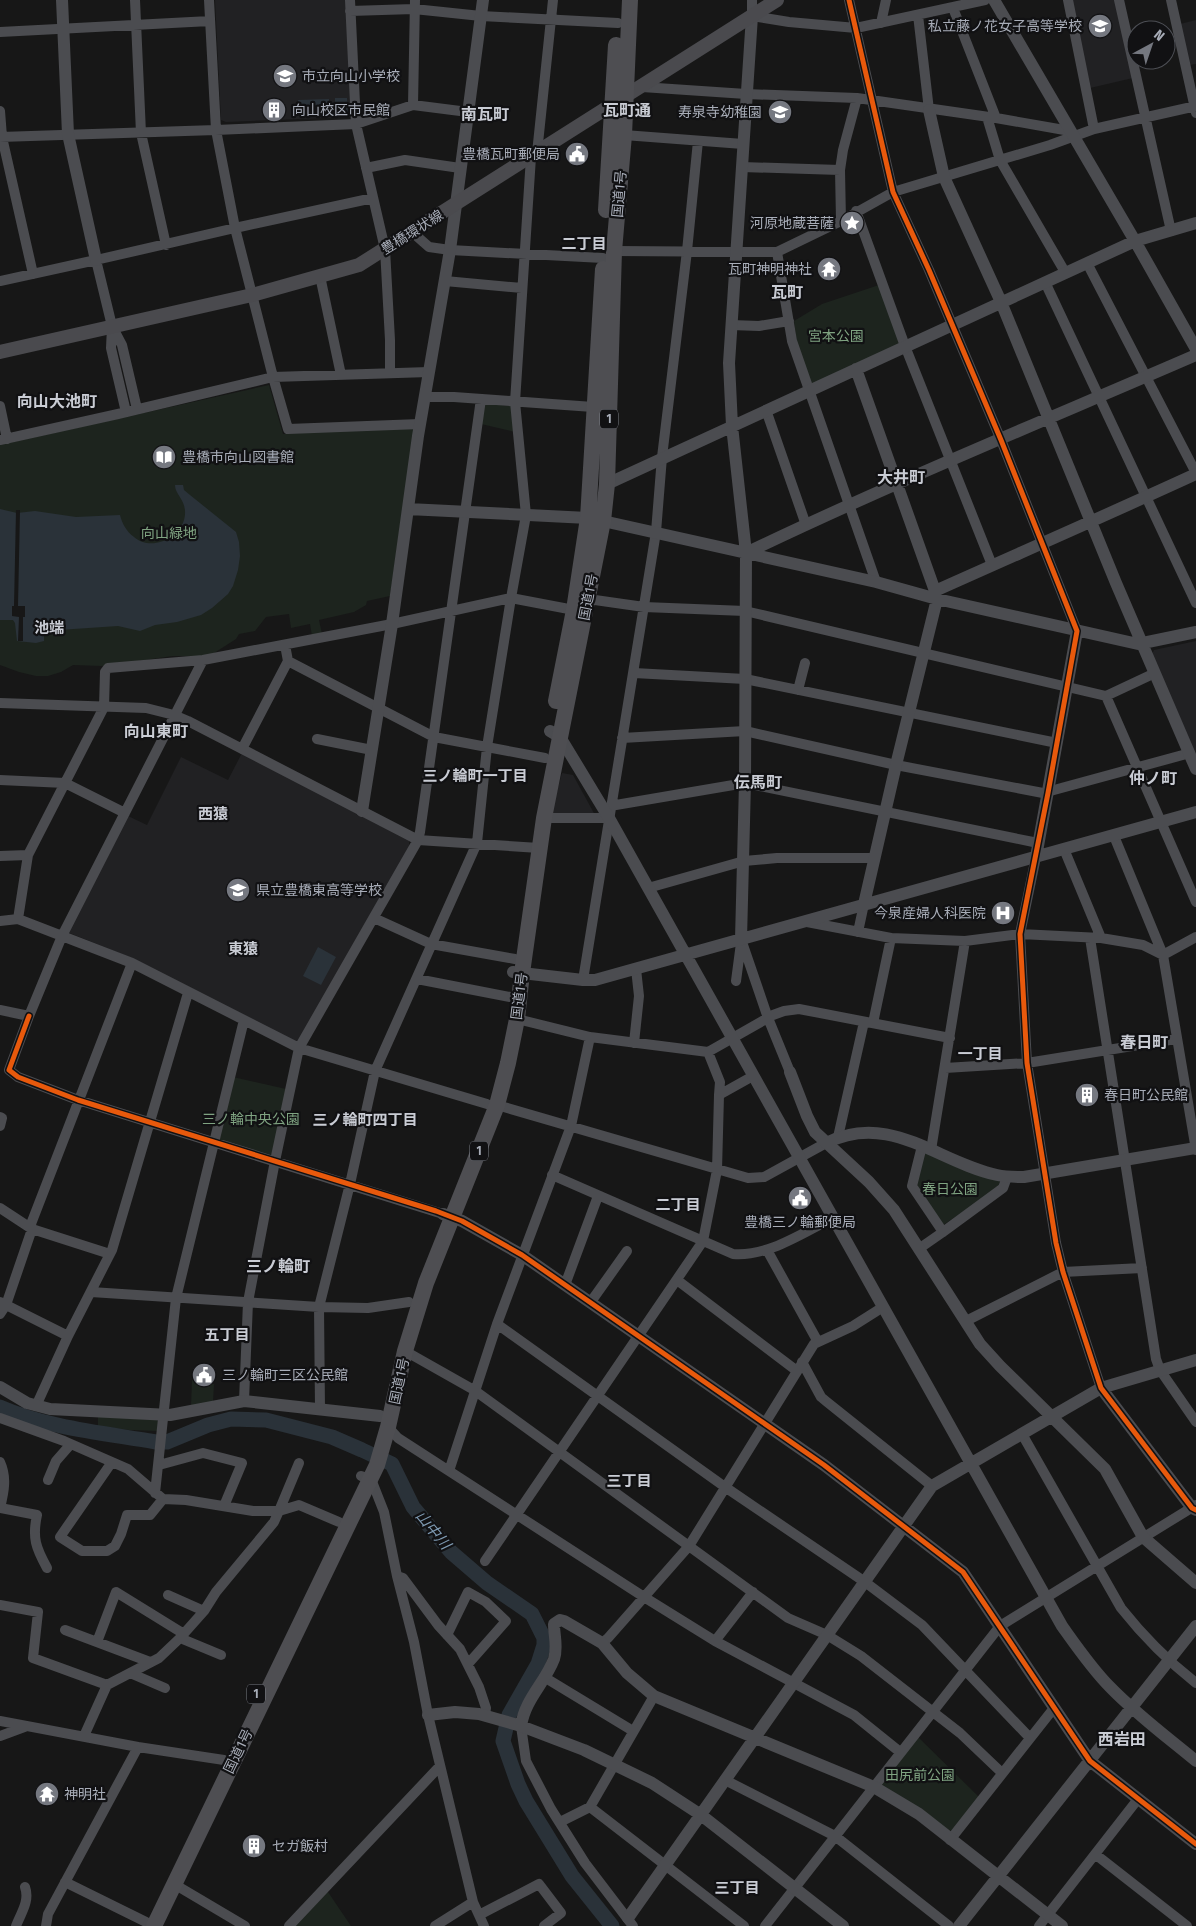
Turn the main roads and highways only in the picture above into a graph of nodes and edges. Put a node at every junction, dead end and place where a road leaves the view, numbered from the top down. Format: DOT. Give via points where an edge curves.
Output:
graph roads {
  1 [pos="619,0"];
  2 [pos="630,0"];
  3 [pos="777,0"];
  4 [pos="619,102"];
  5 [pos="609,254"];
  6 [pos="0,352"];
  7 [pos="596,519"];
  8 [pos="555,734"];
  9 [pos="534,848"];
  10 [pos="516,968"];
  11 [pos="492,1104"];
  12 [pos="448,1216"];
  13 [pos="384,1422"];
  14 [pos="369,1470"];
  15 [pos="148,1925"];
  1 -- 4 [label="highway, 国道1号 / 1"];
  2 -- 4 [label="highway, 国道1号 / 1"];
  3 -- 4 [label="main road, 豊橋環状線"];
  4 -- 5 [label="highway, 国道1号 / 1"];
  4 -- 5 [label="highway, 国道1号 / 1" via="624,135"];
  4 -- 6 [label="main road, 豊橋環状線" via="359,265 252,295"];
  5 -- 7 [label="highway, 国道1号 / 1" via="594,407"];
  5 -- 7 [label="highway, 国道1号 / 1" via="607,484"];
  7 -- 8 [label="highway, 国道1号 / 1" via="574,610"];
  7 -- 8 [label="highway, 国道1号 / 1" via="588,599"];
  8 -- 9 [label="highway, 国道1号 / 1" via="544,818"];
  8 -- 9 [label="highway, 国道1号 / 1" via="545,758"];
  9 -- 10 [label="highway, 国道1号 / 1"];
  10 -- 11 [label="highway, 国道1号 / 1"];
  10 -- 11 [label="highway, 国道1号 / 1" via="517,1019 508,1063"];
  11 -- 12 [label="highway, 国道1号 / 1"];
  12 -- 13 [label="highway, 国道1号 / 1"];
  12 -- 13 [label="highway, 国道1号 / 1" via="409,1302"];
  13 -- 14 [label="highway, 国道1号 / 1"];
  14 -- 15 [label="highway, 国道1号 / 1" via="339,1522"];
  14 -- 15 [label="highway, 国道1号 / 1" via="174,1884"];
}
